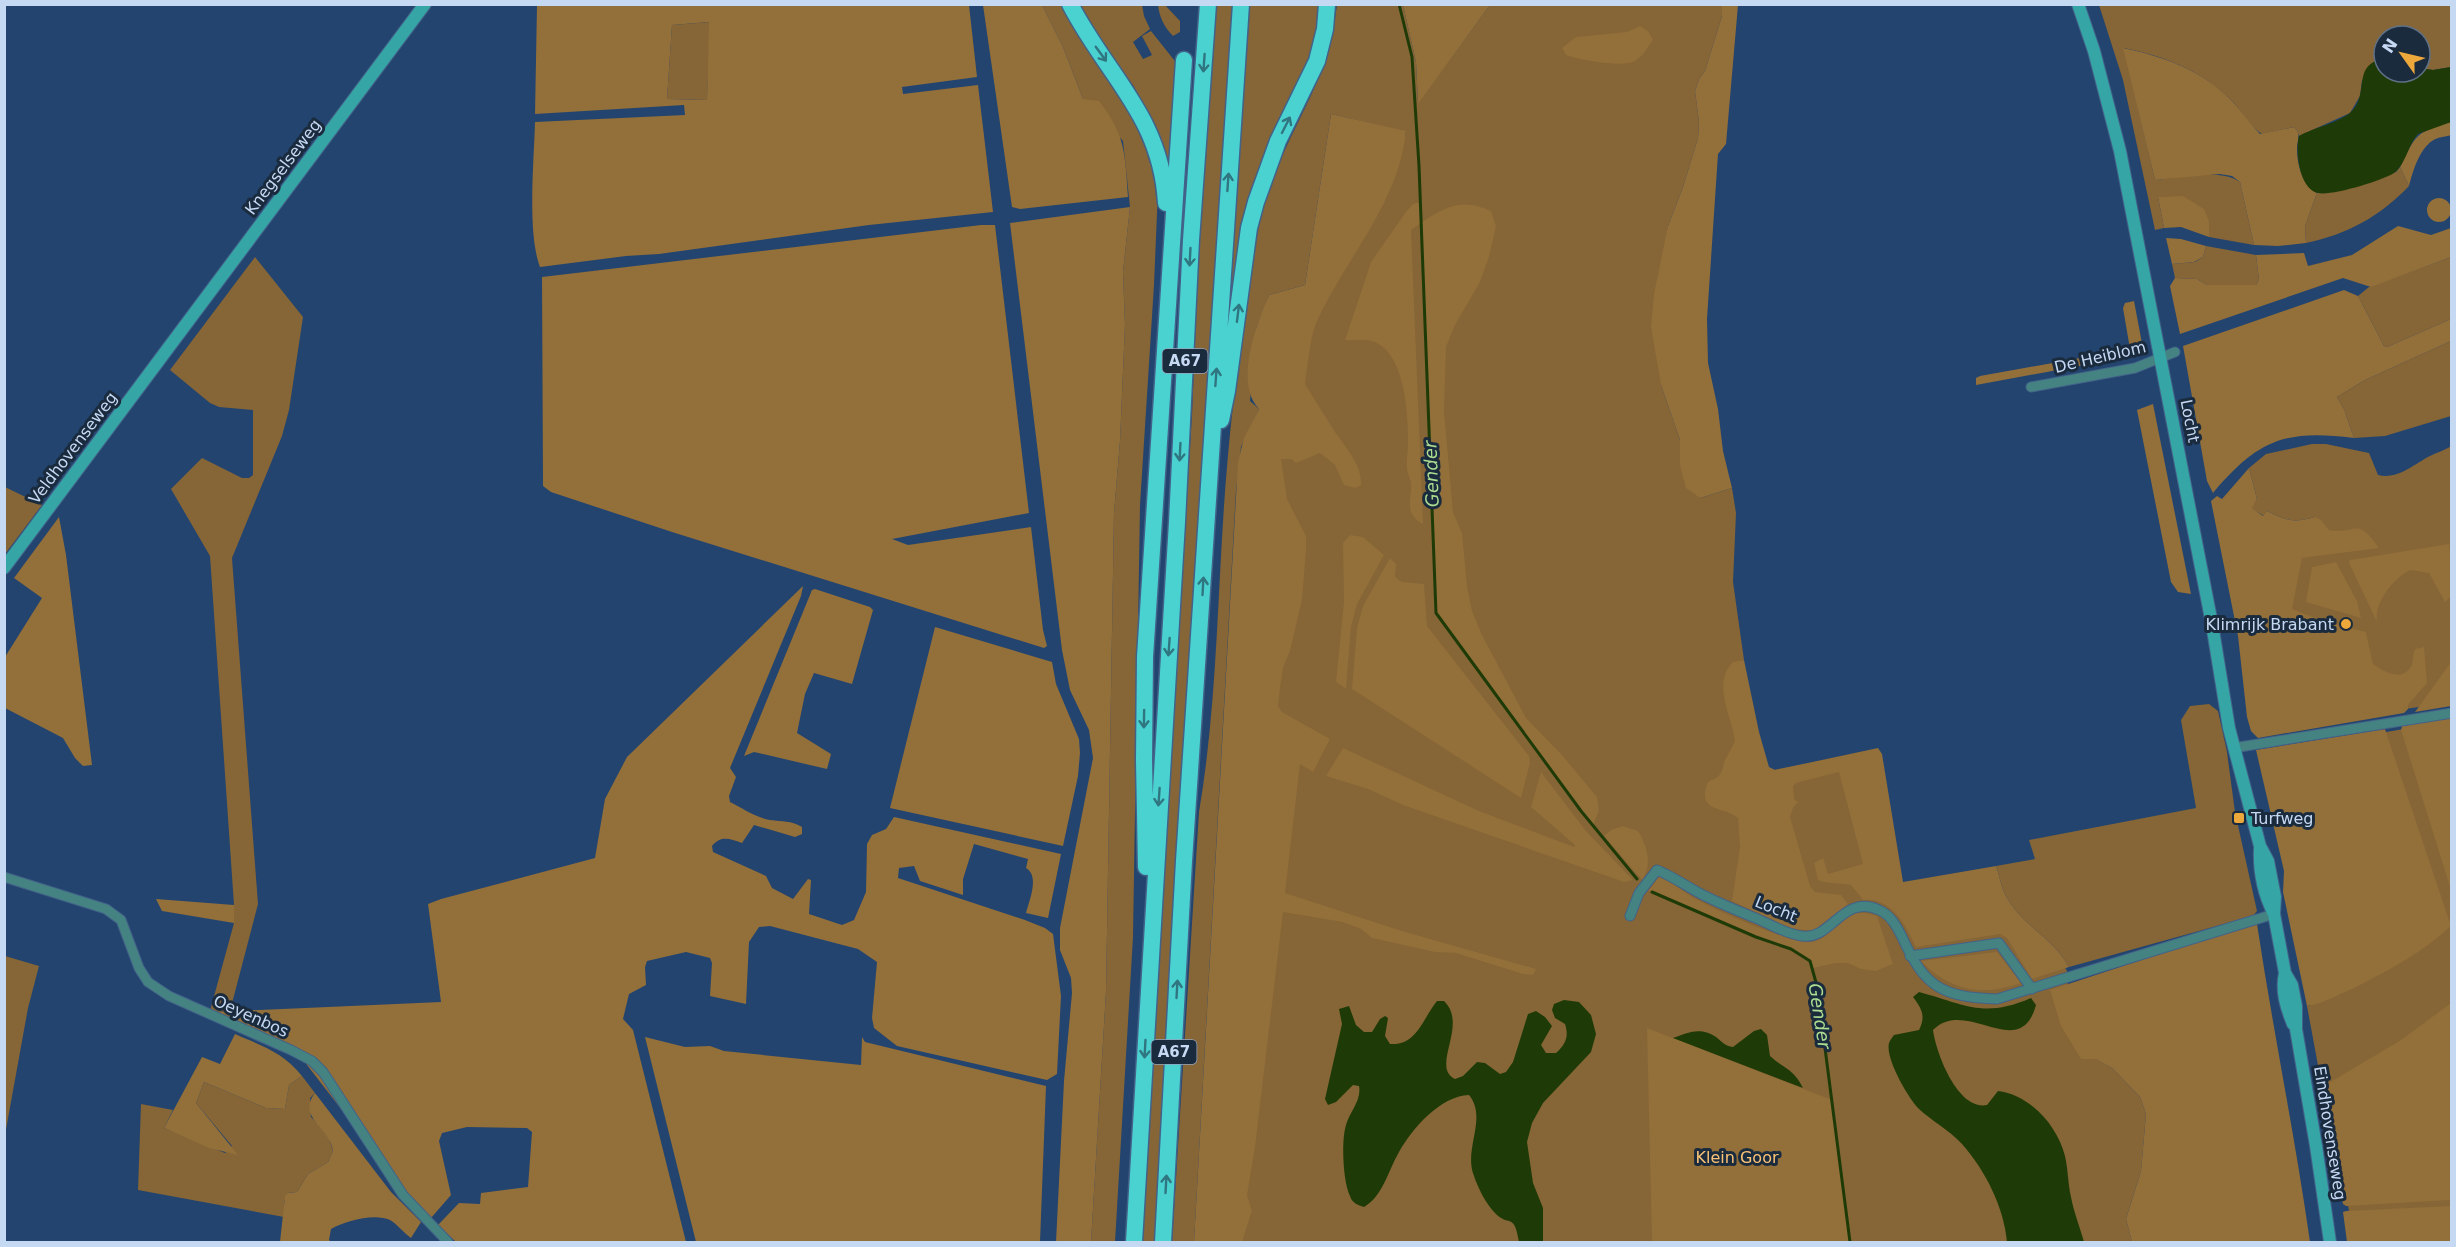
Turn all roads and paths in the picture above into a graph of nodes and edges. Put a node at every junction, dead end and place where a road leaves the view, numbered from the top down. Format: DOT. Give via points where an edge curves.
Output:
graph roads {
  1 [pos="425,4"];
  2 [pos="1070,4"];
  3 [pos="1208,4"];
  4 [pos="1241,4"];
  5 [pos="1327,4"];
  6 [pos="2078,4"];
  7 [pos="1184,60"];
  8 [pos="1169,274"];
  9 [pos="168,349"];
  10 [pos="2175,352"];
  11 [pos="2160,358"];
  12 [pos="2031,387"];
  13 [pos="1209,477"];
  14 [pos="4,568"];
  15 [pos="2451,713"];
  16 [pos="2233,748"];
  17 [pos="4,877"];
  18 [pos="2274,914"];
  19 [pos="1630,916"];
  20 [pos="1151,927"];
  21 [pos="1910,956"];
  22 [pos="2032,989"];
  23 [pos="448,1242"];
  24 [pos="1134,1242"];
  25 [pos="1163,1242"];
  26 [pos="2330,1242"];
  1 -- 9 [label="street, Knegselseweg"];
  2 -- 8 [label="highway, A67, one-way" via="1132,97 1150,133 1161,165"];
  3 -- 20 [label="highway, A67, one-way"];
  13 -- 4 [label="highway, A67, one-way"];
  13 -- 5 [label="highway, A67, one-way" via="1227,391 1256,202 1278,141 1317,61"];
  6 -- 11 [label="street, Locht" via="2120,151"];
  7 -- 8 [label="highway, A67"];
  8 -- 20 [label="highway, A67, one-way" via="1145,657 1145,855"];
  9 -- 14 [label="street, Veldhovenseweg"];
  10 -- 11 [label="street, De Heiblom"];
  11 -- 12 [label="street, De Heiblom" via="2135,368"];
  11 -- 16 [label="street, Locht"];
  25 -- 13 [label="highway, A67, one-way"];
  15 -- 16 [label="street"];
  16 -- 18 [label="street, Locht" via="2260,846 2266,898"];
  17 -- 23 [label="street, Oeyenbos" via="106,909 121,920 147,982 169,996 312,1061 403,1195"];
  18 -- 22 [label="street, Locht"];
  18 -- 26 [label="street, Eindhovenseweg" via="2285,973 2282,986 2296,1029"];
  19 -- 21 [label="street, Locht" via="1639,893 1657,870 1730,907 1805,937 1817,935 1848,910 1863,906 1881,910 1896,924"];
  20 -- 24 [label="highway, A67, one-way"];
  21 -- 22 [label="street, Locht" via="1931,983 1954,995 1997,999"];
  21 -- 22 [label="street" via="1999,943"];
}
